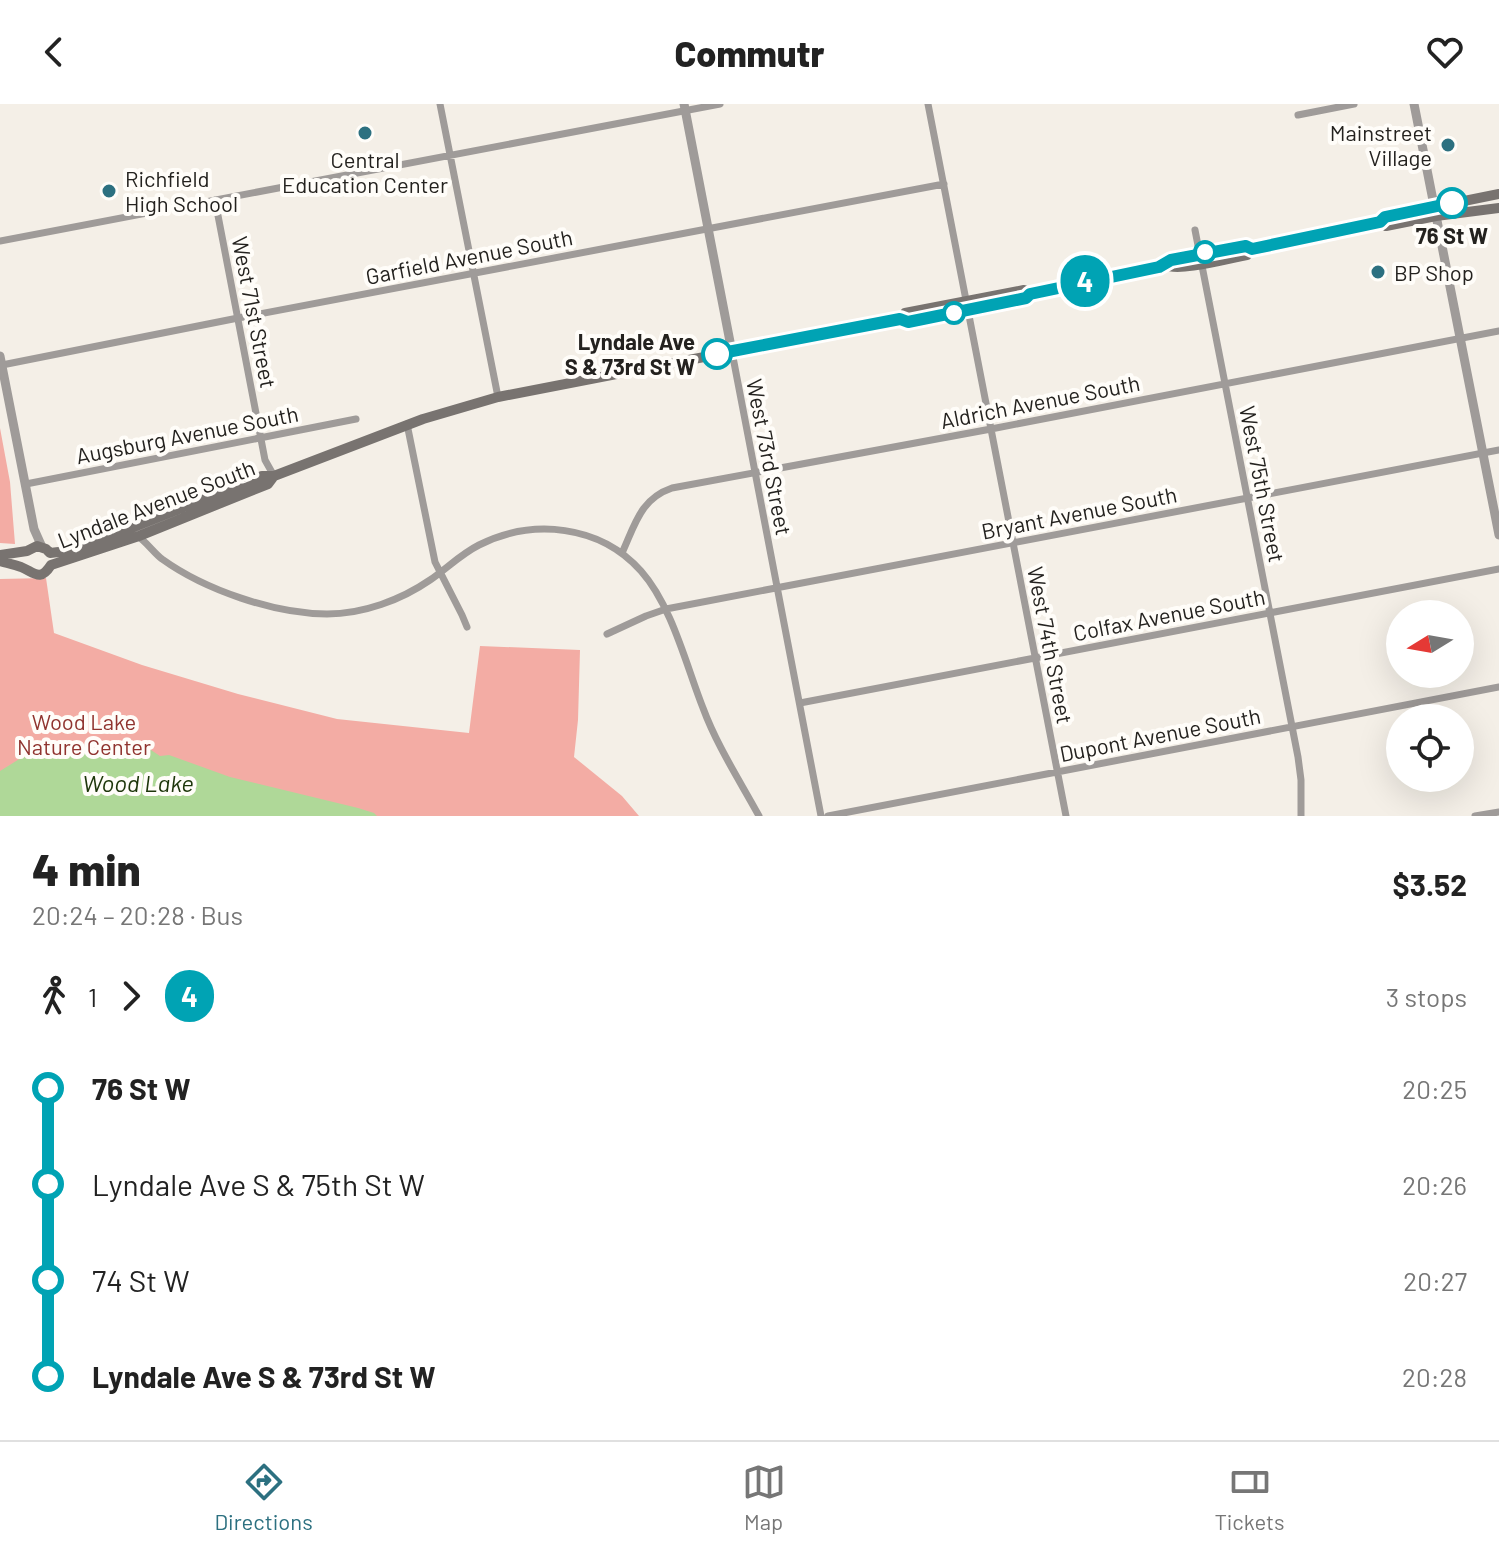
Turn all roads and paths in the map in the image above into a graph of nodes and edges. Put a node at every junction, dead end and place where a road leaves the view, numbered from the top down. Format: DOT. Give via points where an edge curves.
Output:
graph roads {
  1 [pos="440,104"];
  2 [pos="720,104"];
  3 [pos="928,104"];
  4 [pos="1354,104"];
  5 [pos="1414,104"];
  6 [pos="685,107"];
  7 [pos="1298,115"];
  8 [pos="450,155"];
  9 [pos="944,184"];
  10 [pos="1499,194"];
  11 [pos="215,200"];
  12 [pos="1499,208"];
  13 [pos="1435,211"];
  14 [pos="708,229"];
  15 [pos="1195,230"];
  16 [pos="0,241"];
  17 [pos="1200,259"];
  18 [pos="474,273"];
  19 [pos="968,306"];
  20 [pos="238,318"];
  21 [pos="1499,331"];
  22 [pos="1461,338"];
  23 [pos="732,352"];
  24 [pos="1,361"];
  25 [pos="1225,384"];
  26 [pos="498,397"];
  27 [pos="356,419"];
  28 [pos="407,424"];
  29 [pos="991,429"];
  30 [pos="261,439"];
  31 [pos="1499,450"];
  32 [pos="1483,453"];
  33 [pos="755,473"];
  34 [pos="274,476"];
  35 [pos="26,484"];
  36 [pos="1248,498"];
  37 [pos="34,529"];
  38 [pos="126,531"];
  39 [pos="1499,535"];
  40 [pos="139,536"];
  41 [pos="1013,543"];
  42 [pos="29,550"];
  43 [pos="46,550"];
  44 [pos="622,553"];
  45 [pos="0,555"];
  46 [pos="0,561"];
  47 [pos="51,565"];
  48 [pos="26,569"];
  49 [pos="1499,569"];
  50 [pos="441,572"];
  51 [pos="777,588"];
  52 [pos="666,609"];
  53 [pos="1270,613"];
  54 [pos="467,627"];
  55 [pos="607,634"];
  56 [pos="1035,658"];
  57 [pos="1499,687"];
  58 [pos="800,703"];
  59 [pos="1293,727"];
  60 [pos="1057,772"];
  61 [pos="1499,812"];
  62 [pos="759,816"];
  63 [pos="821,816"];
  64 [pos="828,816"];
  65 [pos="1066,816"];
  66 [pos="1301,816"];
  67 [pos="1475,816"];
  1 -- 8 [label="street"];
  2 -- 6 [label="street"];
  3 -- 9 [label="street, West 74th Street"];
  4 -- 7 [label="street"];
  5 -- 13 [label="street"];
  6 -- 8 [label="street"];
  6 -- 14 [label="street, West 73rd Street"];
  8 -- 11 [label="street"];
  8 -- 18 [label="street"];
  9 -- 14 [label="street, Garfield Avenue South"];
  9 -- 19 [label="street, West 74th Street"];
  10 -- 13 [label="main road, Lyndale Avenue South"];
  11 -- 16 [label="street"];
  11 -- 20 [label="street, West 71st Street"];
  12 -- 13 [label="main road, Lyndale Avenue South"];
  13 -- 17 [label="main road, Lyndale Avenue South" via="1386,226 1380,222"];
  13 -- 22 [label="street"];
  14 -- 18 [label="street, Garfield Avenue South"];
  14 -- 23 [label="street, West 73rd Street"];
  15 -- 17 [label="street, West 75th Street"];
  17 -- 19 [label="main road, Lyndale Avenue South"];
  17 -- 25 [label="street, West 75th Street"];
  18 -- 20 [label="street, Garfield Avenue South"];
  18 -- 26 [label="street"];
  19 -- 23 [label="main road, Lyndale Avenue South" via="905,313 900,319"];
  19 -- 29 [label="street, West 74th Street"];
  20 -- 24 [label="street, Garfield Avenue South"];
  20 -- 30 [label="street, West 71st Street"];
  21 -- 22 [label="street, Aldrich Avenue South"];
  22 -- 25 [label="street, Aldrich Avenue South"];
  22 -- 32 [label="street"];
  23 -- 26 [label="main road, Lyndale Avenue South"];
  23 -- 33 [label="street, West 73rd Street"];
  24 -- 35 [label="street"];
  25 -- 29 [label="street, Aldrich Avenue South"];
  25 -- 36 [label="street, West 75th Street"];
  26 -- 28 [label="main road, Lyndale Avenue South"];
  27 -- 30 [label="street, Augsburg Avenue South"];
  28 -- 34 [label="main road, Lyndale Avenue South"];
  28 -- 50 [label="street"];
  29 -- 33 [label="street, Aldrich Avenue South"];
  29 -- 41 [label="street, West 74th Street"];
  30 -- 34 [label="street, West 71st Street"];
  30 -- 35 [label="street, Augsburg Avenue South"];
  31 -- 32 [label="street, Bryant Avenue South"];
  32 -- 36 [label="street, Bryant Avenue South"];
  32 -- 39 [label="street"];
  33 -- 44 [label="street, Aldrich Avenue South" via="662,492 645,504"];
  33 -- 51 [label="street, West 73rd Street"];
  34 -- 38 [label="main road, Lyndale Avenue South" via="262,476"];
  34 -- 40 [label="main road, Lyndale Avenue South" via="268,484"];
  35 -- 37 [label="street"];
  36 -- 41 [label="street, Bryant Avenue South"];
  36 -- 53 [label="street, West 75th Street"];
  37 -- 42 [label="street"];
  37 -- 43 [label="street"];
  38 -- 40 [label="street"];
  38 -- 43 [label="main road, Lyndale Avenue South" via="76,550"];
  40 -- 47 [label="main road, Lyndale Avenue South"];
  40 -- 50 [label="street" via="159,557 199,580 279,610 331,614 382,604"];
  41 -- 51 [label="street, Bryant Avenue South"];
  41 -- 56 [label="street, West 74th Street"];
  42 -- 43 [label="main road, Lyndale Avenue South"];
  42 -- 45 [label="main road, Lyndale Avenue South"];
  42 -- 48 [label="main road, Lyndale Avenue South" via="23,559"];
  43 -- 47 [label="main road, Lyndale Avenue South"];
  44 -- 50 [label="street" via="583,534 540,529 478,546"];
  44 -- 52 [label="street" via="654,587"];
  46 -- 48 [label="main road, Lyndale Avenue South"];
  47 -- 48 [label="main road, Lyndale Avenue South" via="37,575"];
  49 -- 53 [label="street, Colfax Avenue South"];
  50 -- 54 [label="street"];
  51 -- 52 [label="street, Bryant Avenue South"];
  51 -- 58 [label="street, West 73rd Street"];
  52 -- 55 [label="street, Bryant Avenue South"];
  52 -- 62 [label="street" via="704,710"];
  53 -- 56 [label="street, Colfax Avenue South"];
  53 -- 59 [label="street, West 75th Street"];
  56 -- 58 [label="street, Colfax Avenue South"];
  56 -- 60 [label="street, West 74th Street"];
  57 -- 59 [label="street, Dupont Avenue South"];
  58 -- 63 [label="street, West 73rd Street"];
  59 -- 60 [label="street, Dupont Avenue South"];
  59 -- 66 [label="street, West 75th Street"];
  60 -- 64 [label="street, Dupont Avenue South"];
  60 -- 65 [label="street, West 74th Street"];
  61 -- 67 [label="street"];
}
